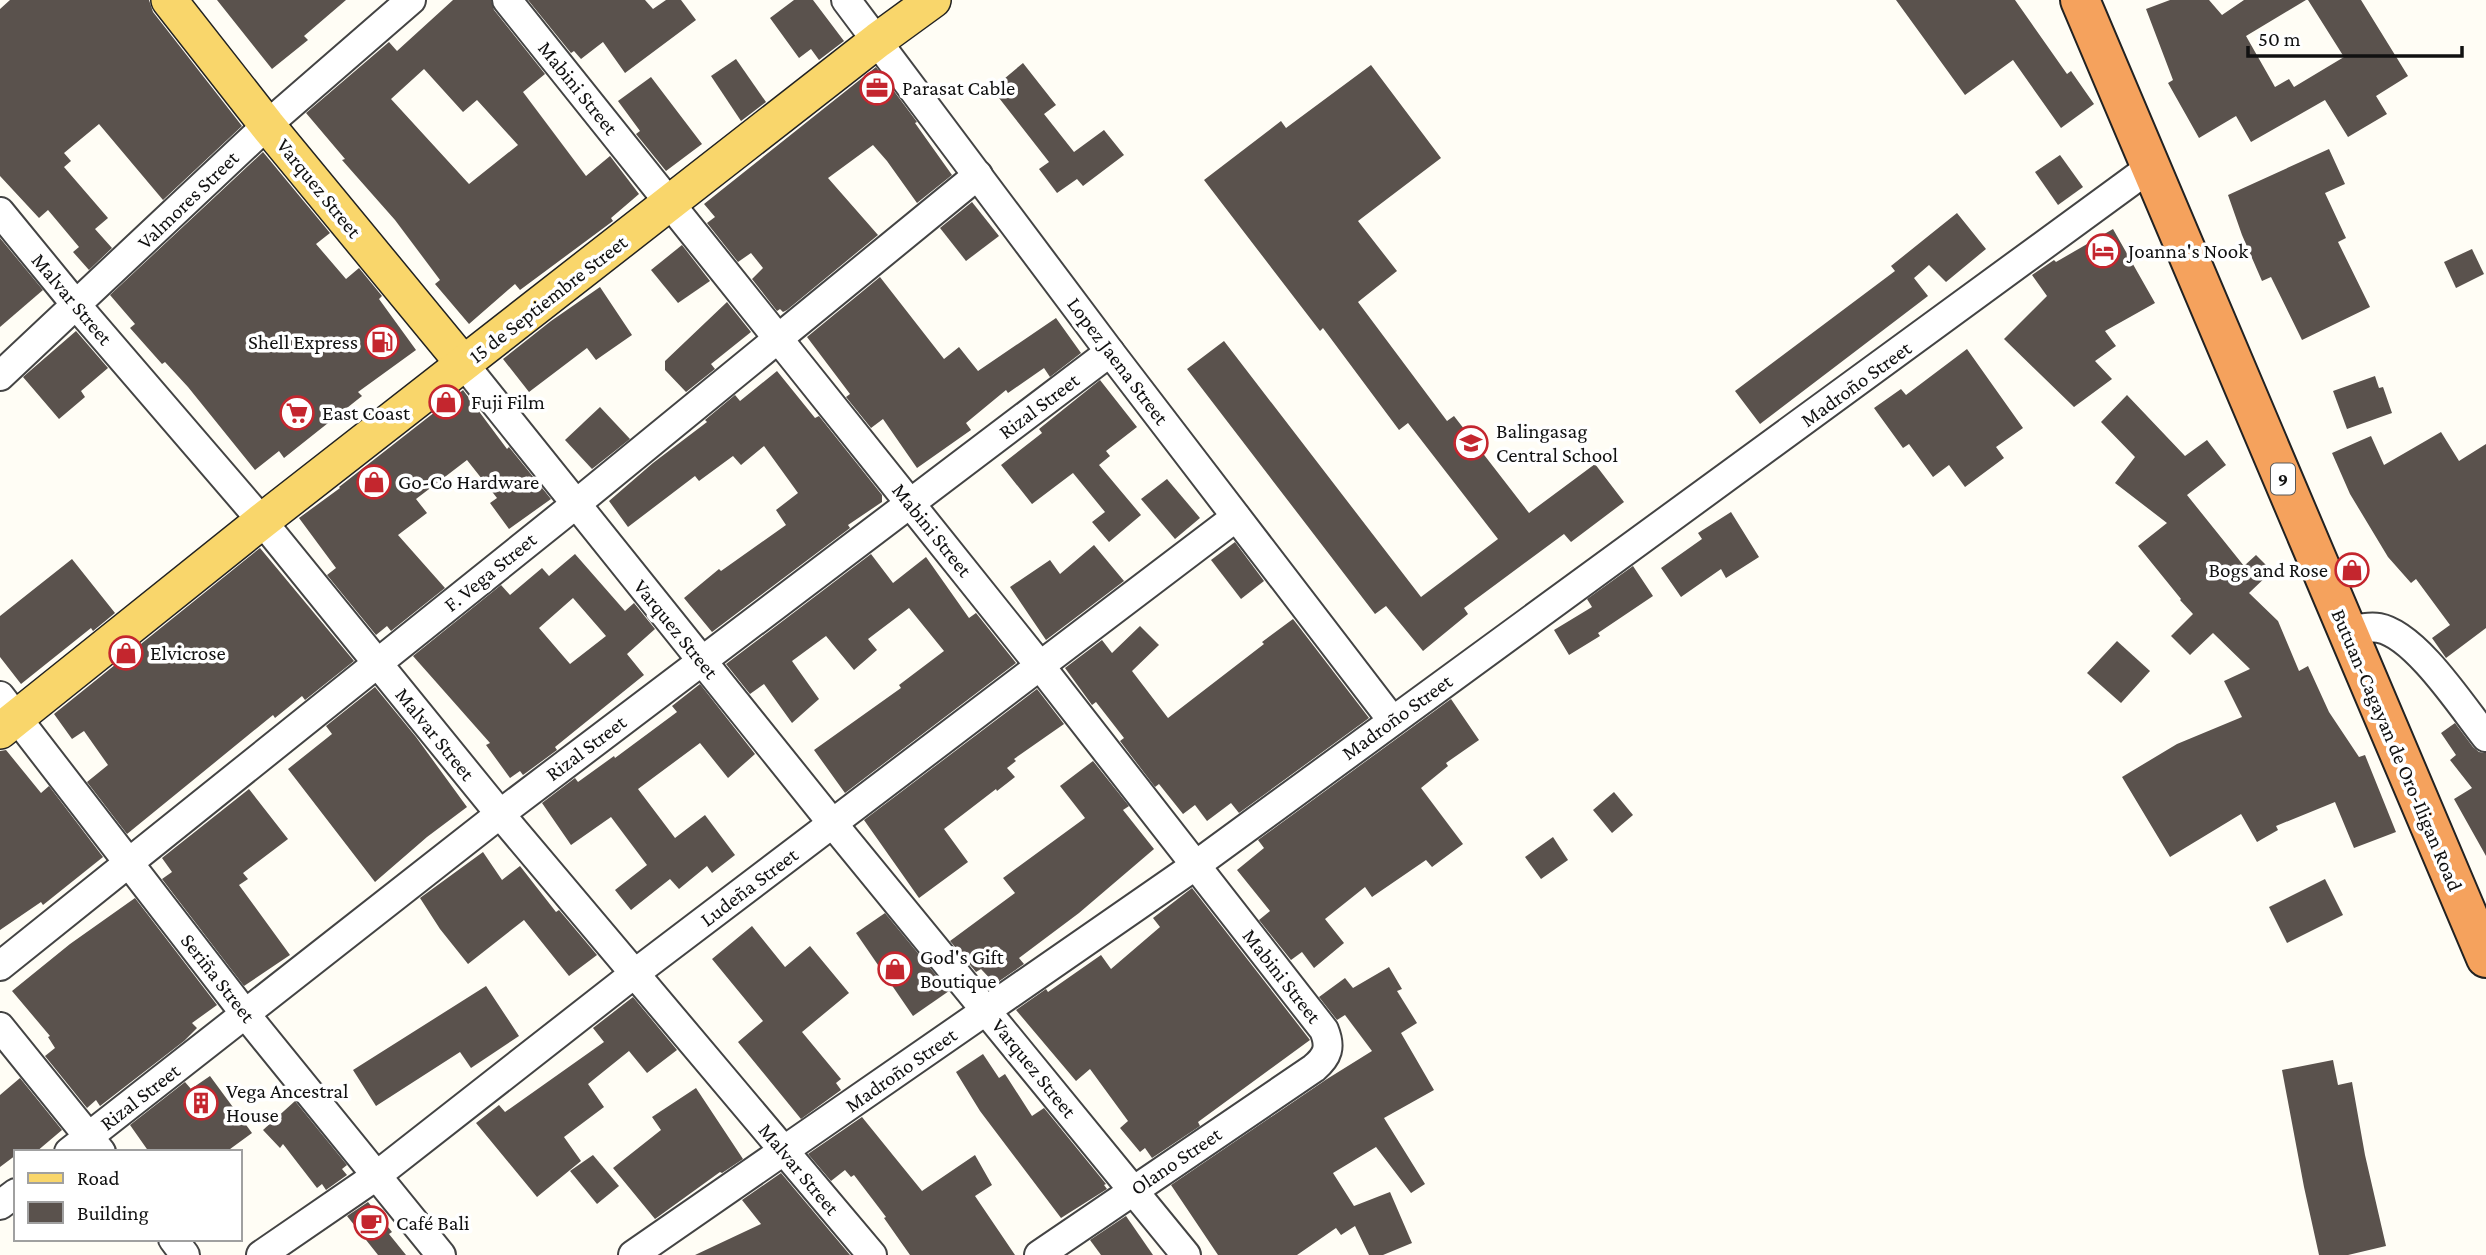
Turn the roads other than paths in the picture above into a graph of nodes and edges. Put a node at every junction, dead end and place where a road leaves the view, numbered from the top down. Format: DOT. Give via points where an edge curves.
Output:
graph roads {
  1 [pos="169,0"];
  2 [pos="411,0"];
  3 [pos="508,0"];
  4 [pos="846,0"];
  5 [pos="933,0"];
  6 [pos="2080,0"];
  7 [pos="878,40"];
  8 [pos="267,125"];
  9 [pos="2152,166"];
  10 [pos="978,175"];
  11 [pos="671,204"];
  12 [pos="0,212"];
  13 [pos="77,306"];
  14 [pos="777,337"];
  15 [pos="1110,352"];
  16 [pos="463,363"];
  17 [pos="0,376"];
  18 [pos="911,502"];
  19 [pos="576,504"];
  20 [pos="1236,517"];
  21 [pos="262,521"];
  22 [pos="2347,631"];
  23 [pos="701,660"];
  24 [pos="377,663"];
  25 [pos="1041,667"];
  26 [pos="6,715"];
  27 [pos="1392,720"];
  28 [pos="2486,737"];
  29 [pos="500,814"];
  30 [pos="833,824"];
  31 [pos="128,862"];
  32 [pos="1196,865"];
  33 [pos="2486,958"];
  34 [pos="0,966"];
  35 [pos="634,974"];
  36 [pos="986,1011"];
  37 [pos="246,1015"];
  38 [pos="0,1027"];
  39 [pos="1314,1068"];
  40 [pos="86,1147"];
  41 [pos="784,1150"];
  42 [pos="376,1176"];
  43 [pos="1134,1190"];
  44 [pos="261,1255"];
  45 [pos="441,1255"];
  46 [pos="633,1255"];
  47 [pos="872,1255"];
  48 [pos="1039,1255"];
  49 [pos="1186,1255"];
  1 -- 8 [label="main road, Varquez Street"];
  2 -- 8 [label="street, Valmores Street"];
  3 -- 11 [label="street, Mabini Street"];
  4 -- 7 [label="street, Lopez Jaena Street"];
  5 -- 7 [label="main road, 15 de Septiembre Street"];
  6 -- 9 [label="highway, Butuan-Cagayan de Oro-Iligan Road / 9"];
  7 -- 10 [label="street, Lopez Jaena Street"];
  7 -- 11 [label="main road, 15 de Septiembre Street"];
  8 -- 13 [label="street, Valmores Street"];
  8 -- 16 [label="main road, Varquez Street"];
  9 -- 22 [label="highway, Butuan-Cagayan de Oro-Iligan Road / 9"];
  9 -- 27 [label="street, Madroño Street"];
  10 -- 14 [label="street, F. Vega Street"];
  10 -- 15 [label="street, Lopez Jaena Street"];
  11 -- 14 [label="street, Mabini Street"];
  11 -- 16 [label="main road, 15 de Septiembre Street"];
  12 -- 13 [label="street, Malvar Street"];
  13 -- 17 [label="street, Valmores Street"];
  13 -- 21 [label="street, Malvar Street"];
  14 -- 18 [label="street, Mabini Street"];
  14 -- 19 [label="street, F. Vega Street"];
  15 -- 18 [label="street, Rizal Street"];
  15 -- 20 [label="street, Lopez Jaena Street"];
  16 -- 19 [label="street, Varquez Street"];
  16 -- 21 [label="main road, 15 de Septiembre Street"];
  18 -- 23 [label="street, Rizal Street"];
  18 -- 25 [label="street, Mabini Street"];
  19 -- 23 [label="street, Varquez Street"];
  19 -- 24 [label="street, F. Vega Street"];
  20 -- 25 [label="street, Ludeña Street"];
  20 -- 27 [label="street, Lopez Jaena Street"];
  21 -- 24 [label="street, Malvar Street"];
  21 -- 26 [label="main road, 15 de Septiembre Street"];
  22 -- 28 [label="street" via="2380,628 2404,640"];
  22 -- 33 [label="highway, Butuan-Cagayan de Oro-Iligan Road / 9"];
  23 -- 29 [label="street, Rizal Street"];
  23 -- 30 [label="street, Varquez Street"];
  24 -- 29 [label="street, Malvar Street"];
  24 -- 31 [label="street, F. Vega Street"];
  25 -- 30 [label="street, Ludeña Street"];
  25 -- 32 [label="street, Mabini Street"];
  26 -- 31 [label="street, Seriña Street"];
  27 -- 32 [label="street, Madroño Street"];
  29 -- 35 [label="street, Malvar Street"];
  29 -- 37 [label="street, Rizal Street"];
  30 -- 35 [label="street, Ludeña Street"];
  30 -- 36 [label="street, Varquez Street"];
  31 -- 34 [label="street, F. Vega Street"];
  31 -- 37 [label="street, Seriña Street"];
  32 -- 36 [label="street, Madroño Street"];
  32 -- 39 [label="street, Mabini Street" via="1324,1030 1329,1051"];
  35 -- 41 [label="street, Malvar Street"];
  35 -- 42 [label="street, Ludeña Street"];
  36 -- 41 [label="street, Madroño Street"];
  36 -- 43 [label="street, Varquez Street"];
  37 -- 40 [label="street, Rizal Street"];
  37 -- 42 [label="street, Seriña Street"];
  38 -- 40 [label="street"];
  39 -- 43 [label="street, Olano Street"];
  41 -- 46 [label="street, Madroño Street"];
  41 -- 47 [label="street, Malvar Street"];
  42 -- 44 [label="street, Ludeña Street"];
  42 -- 45 [label="street, Seriña Street"];
  43 -- 48 [label="street, Olano Street"];
  43 -- 49 [label="street, Varquez Street"];
}
